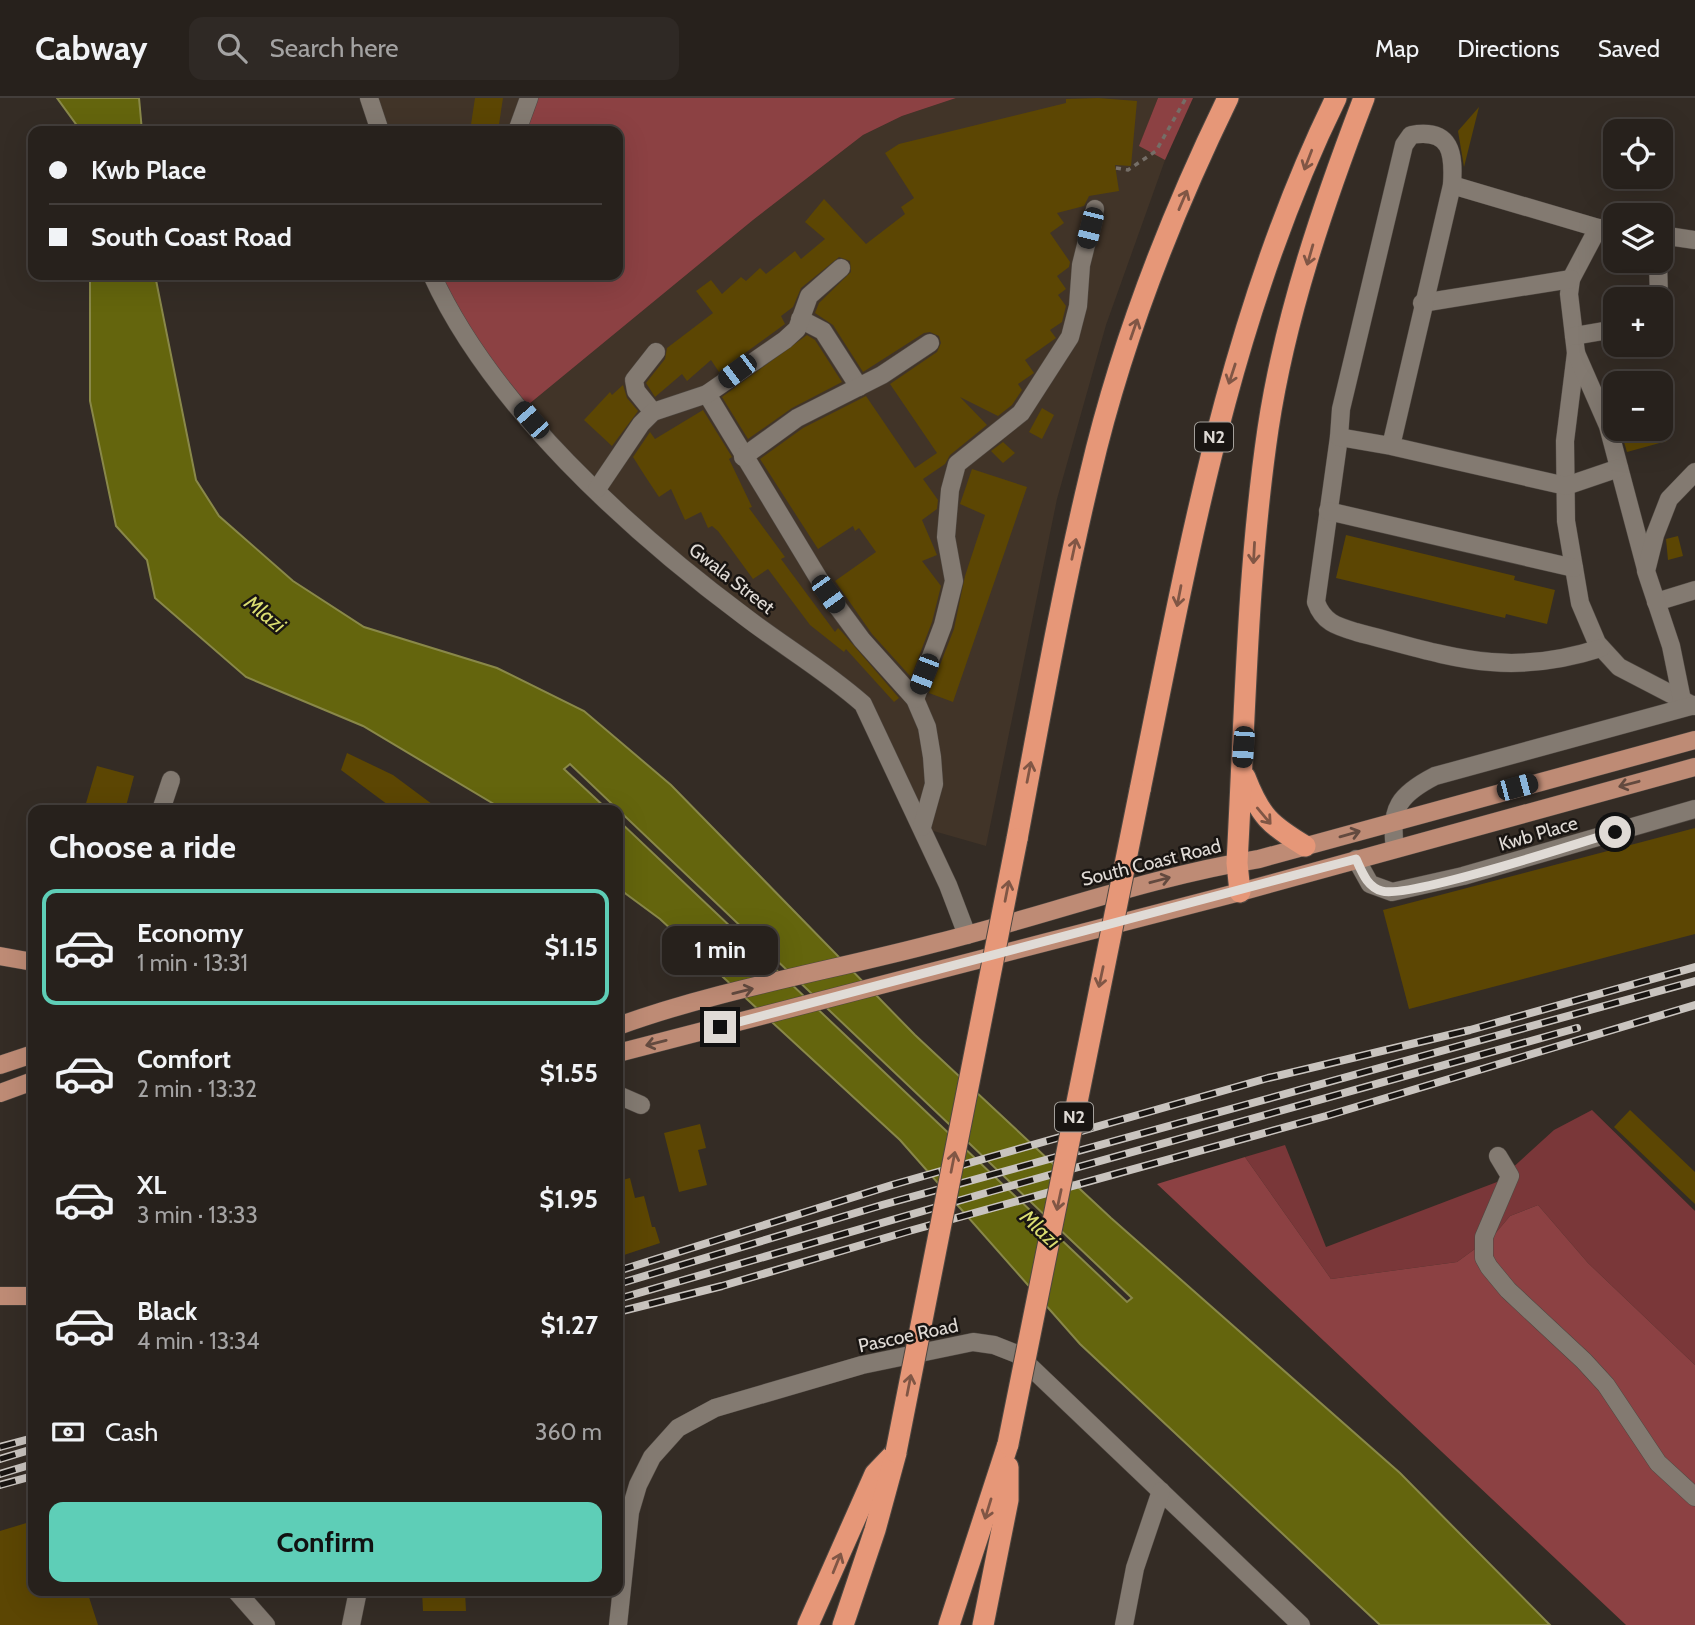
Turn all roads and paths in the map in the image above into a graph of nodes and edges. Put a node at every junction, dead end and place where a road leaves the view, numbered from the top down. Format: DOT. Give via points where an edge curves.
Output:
graph roads {
  1 [pos="369,98"];
  2 [pos="529,98"];
  3 [pos="1186,98"];
  4 [pos="1228,98"];
  5 [pos="1336,98"];
  6 [pos="1364,98"];
  7 [pos="378,126"];
  8 [pos="519,126"];
  9 [pos="1116,168"];
  10 [pos="1452,185"];
  11 [pos="1095,209"];
  12 [pos="1603,228"];
  13 [pos="1603,233"];
  14 [pos="1673,237"];
  15 [pos="1695,240"];
  16 [pos="841,268"];
  17 [pos="1572,279"];
  18 [pos="434,280"];
  19 [pos="1422,303"];
  20 [pos="800,319"];
  21 [pos="1603,334"];
  22 [pos="930,344"];
  23 [pos="1575,344"];
  24 [pos="656,352"];
  25 [pos="859,387"];
  26 [pos="707,394"];
  27 [pos="653,412"];
  28 [pos="1339,437"];
  29 [pos="1391,446"];
  30 [pos="743,457"];
  31 [pos="1619,468"];
  32 [pos="1695,472"];
  33 [pos="1566,486"];
  34 [pos="597,489"];
  35 [pos="1328,511"];
  36 [pos="1574,568"];
  37 [pos="1646,570"];
  38 [pos="1695,590"];
  39 [pos="1656,602"];
  40 [pos="1601,648"];
  41 [pos="915,699"];
  42 [pos="1690,704"];
  43 [pos="1695,740"];
  44 [pos="1695,767"];
  45 [pos="1242,769"];
  46 [pos="170,780"];
  47 [pos="162,805"];
  48 [pos="1695,809"];
  49 [pos="1391,822"];
  50 [pos="922,827"];
  51 [pos="1305,846"];
  52 [pos="1395,848"];
  53 [pos="1356,859"];
  54 [pos="1237,863"];
  55 [pos="1240,892"];
  56 [pos="967,935"];
  57 [pos="0,956"];
  58 [pos="28,961"];
  59 [pos="645,1016"];
  60 [pos="623,1018"];
  61 [pos="623,1024"];
  62 [pos="623,1052"];
  63 [pos="28,1057"];
  64 [pos="0,1065"];
  65 [pos="28,1084"];
  66 [pos="28,1090"];
  67 [pos="0,1093"];
  68 [pos="623,1098"];
  69 [pos="641,1105"];
  70 [pos="1498,1156"];
  71 [pos="0,1296"];
  72 [pos="28,1296"];
  73 [pos="28,1307"];
  74 [pos="0,1308"];
  75 [pos="1008,1444"];
  76 [pos="896,1452"];
  77 [pos="1161,1491"];
  78 [pos="1695,1497"];
  79 [pos="623,1578"];
  80 [pos="240,1596"];
  81 [pos="357,1596"];
  82 [pos="621,1596"];
  83 [pos="266,1625"];
  84 [pos="351,1625"];
  85 [pos="618,1625"];
  86 [pos="808,1625"];
  87 [pos="843,1625"];
  88 [pos="949,1625"];
  89 [pos="983,1625"];
  90 [pos="1124,1625"];
  91 [pos="1301,1625"];
  1 -- 7 [label="street"];
  2 -- 8 [label="street"];
  3 -- 9 [label="path" via="1156,151 1128,170"];
  76 -- 4 [label="highway, one-way, bridge" via="1090,473 1157,263"];
  5 -- 75 [label="highway, N2, one-way, bridge" via="1266,267 1221,407"];
  6 -- 45 [label="highway, one-way" via="1312,247 1269,427 1254,538"];
  10 -- 12 [label="street"];
  10 -- 19 [label="street"];
  10 -- 28 [label="street" via="1454,153 1446,142 1411,135 1404,145 1341,409"];
  11 -- 41 [label="street" via="1070,337 1021,414 957,464 946,537 954,581"];
  13 -- 17 [label="street"];
  14 -- 15 [label="street"];
  16 -- 20 [label="street" via="809,296"];
  17 -- 19 [label="street"];
  17 -- 23 [label="street" via="1569,305"];
  18 -- 34 [label="street, Gwala Street" via="497,381"];
  19 -- 29 [label="street"];
  20 -- 25 [label="street" via="823,331"];
  20 -- 26 [label="street" via="785,340"];
  21 -- 23 [label="street"];
  22 -- 25 [label="street"];
  23 -- 31 [label="street" via="1608,426"];
  23 -- 33 [label="street" via="1565,441"];
  24 -- 27 [label="street" via="634,380 636,391"];
  25 -- 30 [label="street" via="797,418"];
  26 -- 27 [label="street"];
  26 -- 30 [label="street"];
  27 -- 34 [label="street"];
  28 -- 29 [label="street"];
  28 -- 35 [label="street"];
  29 -- 33 [label="street"];
  30 -- 41 [label="street" via="828,594"];
  31 -- 33 [label="street"];
  31 -- 37 [label="street"];
  32 -- 37 [label="street" via="1668,499"];
  33 -- 36 [label="street"];
  34 -- 50 [label="street, Gwala Street" via="645,536 733,608 863,704"];
  35 -- 36 [label="street"];
  35 -- 40 [label="street" via="1315,602 1321,616 1335,626 1497,664 1568,659"];
  36 -- 40 [label="street" via="1587,626"];
  37 -- 39 [label="street"];
  38 -- 39 [label="street"];
  39 -- 42 [label="street"];
  40 -- 42 [label="street" via="1628,674"];
  41 -- 50 [label="street" via="927,727 934,784"];
  42 -- 49 [label="street" via="1435,776 1403,799"];
  43 -- 49 [label="main road, South Coast Road"];
  44 -- 52 [label="main road, one-way"];
  45 -- 51 [label="highway, one-way" via="1265,819"];
  45 -- 54 [label="highway"];
  46 -- 47 [label="street"];
  48 -- 53 [label="street, Kwb Place" via="1392,892 1370,884"];
  51 -- 49 [label="main road, South Coast Road, one-way"];
  49 -- 52 [label="street"];
  50 -- 56 [label="street, Gwala Street"];
  51 -- 54 [label="main road, South Coast Road"];
  52 -- 53 [label="main road"];
  53 -- 55 [label="main road"];
  54 -- 55 [label="highway"];
  56 -- 54 [label="main road, South Coast Road, one-way"];
  55 -- 62 [label="main road, one-way"];
  59 -- 56 [label="main road, South Coast Road, one-way"];
  57 -- 58 [label="main road"];
  59 -- 60 [label="main road"];
  59 -- 61 [label="main road, South Coast Road"];
  63 -- 64 [label="main road"];
  65 -- 67 [label="main road"];
  66 -- 67 [label="main road"];
  68 -- 69 [label="street"];
  70 -- 78 [label="street" via="1510,1176 1484,1237 1489,1267 1584,1361 1658,1463"];
  71 -- 72 [label="main road"];
  73 -- 74 [label="main road"];
  75 -- 88 [label="highway, N2, one-way"];
  75 -- 89 [label="highway" via="1008,1500"];
  86 -- 76 [label="highway, one-way" via="875,1474"];
  76 -- 87 [label="highway"];
  77 -- 79 [label="street, Pascoe Road" via="1008,1350 973,1342 862,1365 715,1408 678,1428 652,1457 638,1485 630,1512"];
  77 -- 90 [label="street" via="1135,1568"];
  77 -- 91 [label="street, Pascoe Road"];
  80 -- 83 [label="street"];
  81 -- 84 [label="street"];
  82 -- 85 [label="street, Pascoe Road"];
}
